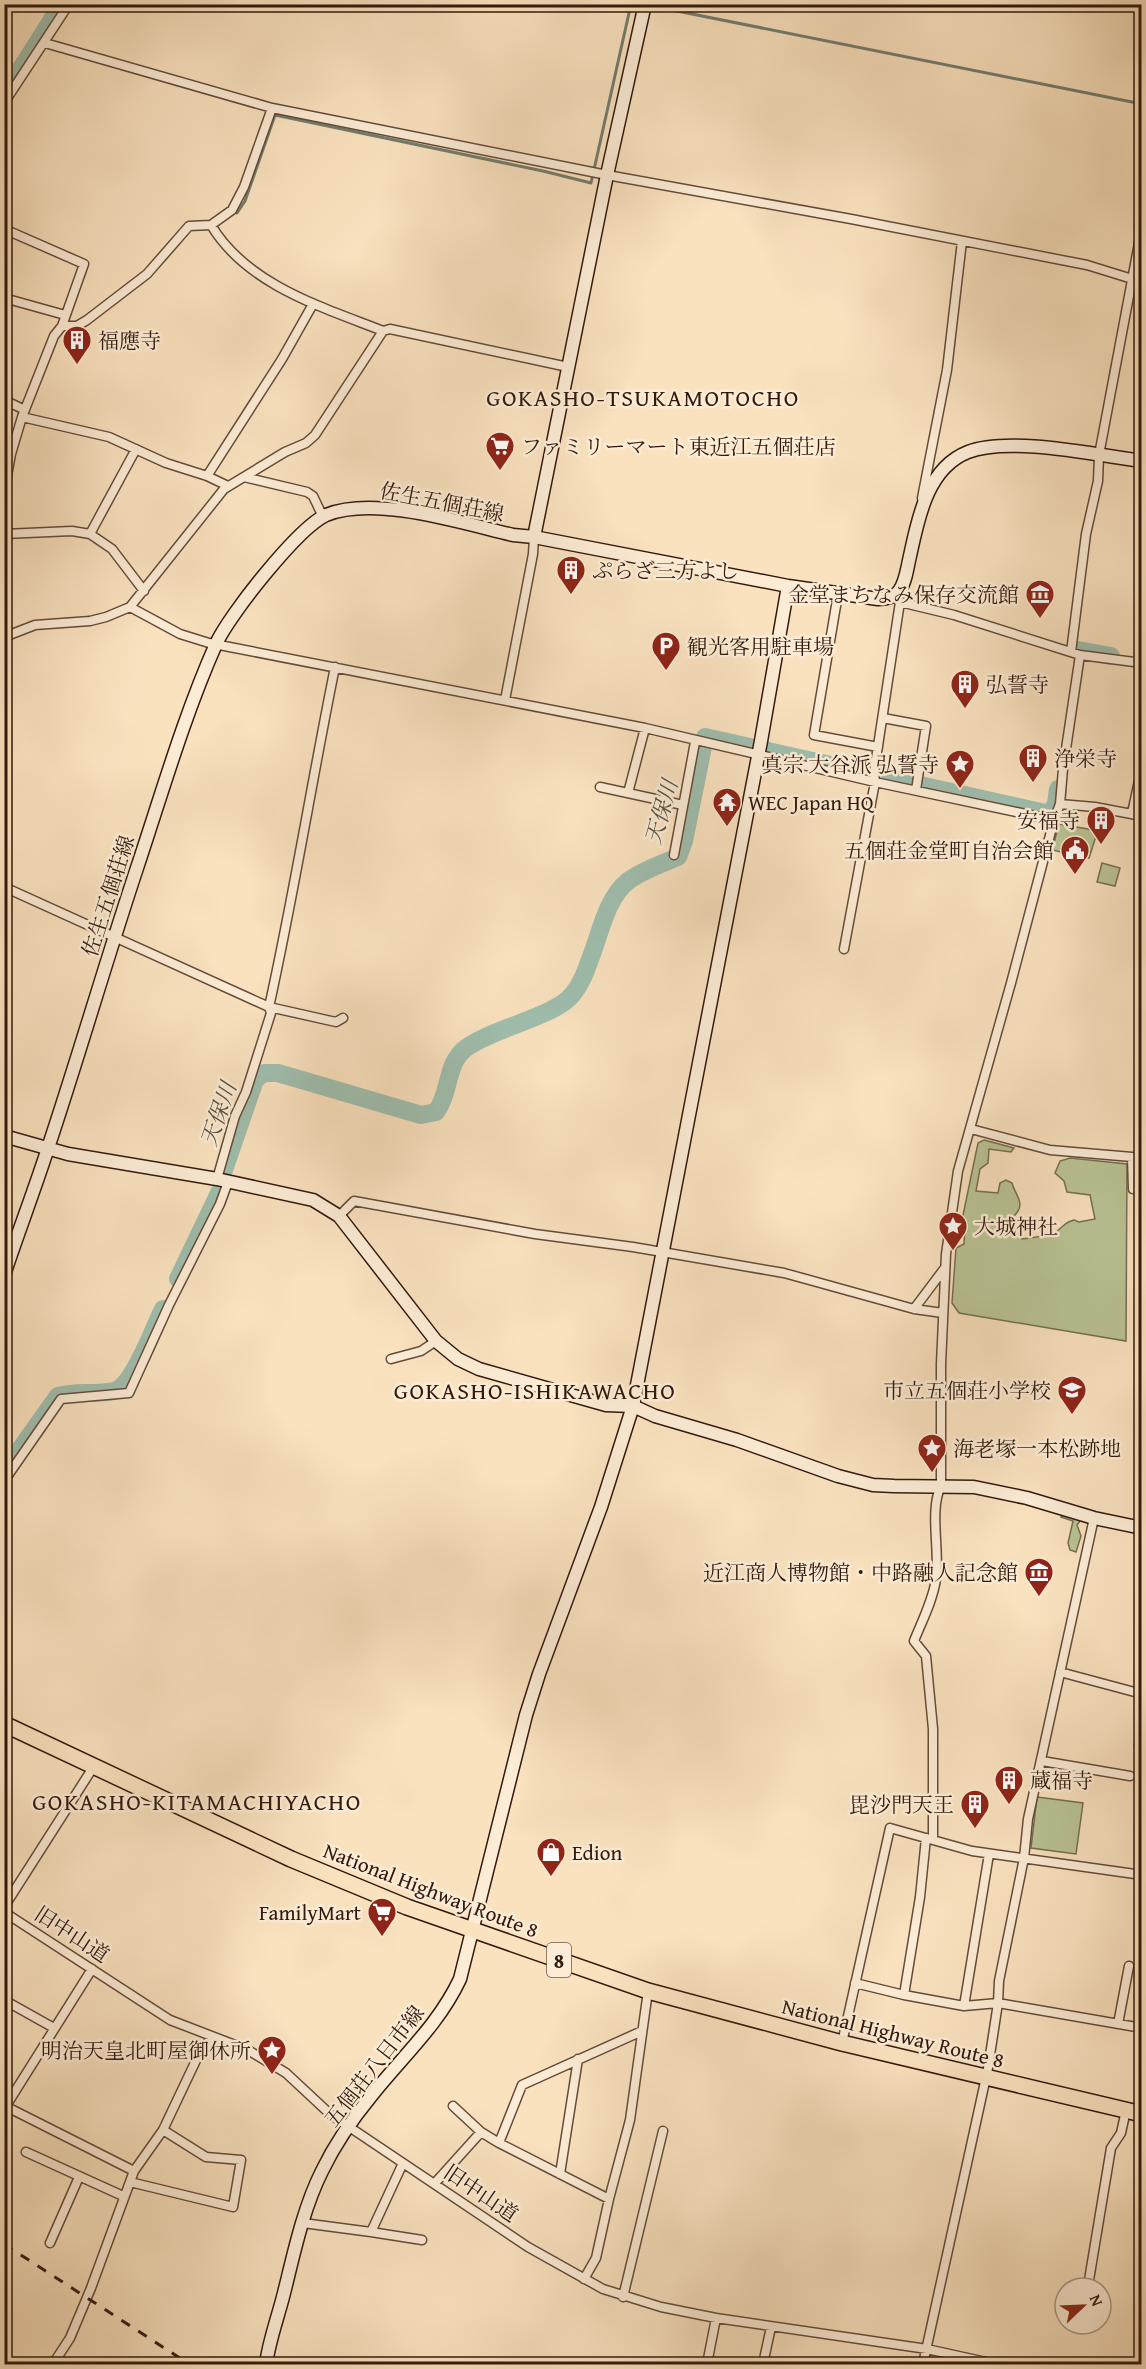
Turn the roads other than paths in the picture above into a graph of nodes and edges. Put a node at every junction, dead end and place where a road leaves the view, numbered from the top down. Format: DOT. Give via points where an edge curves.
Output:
graph roads {
  1 [pos="69,4"];
  2 [pos="645,7"];
  3 [pos="45,43"];
  4 [pos="4,103"];
  5 [pos="272,108"];
  6 [pos="597,173"];
  7 [pos="210,225"];
  8 [pos="1142,227"];
  9 [pos="4,229"];
  10 [pos="962,241"];
  11 [pos="1130,280"];
  12 [pos="1142,282"];
  13 [pos="4,298"];
  14 [pos="313,304"];
  15 [pos="65,315"];
  16 [pos="62,326"];
  17 [pos="383,331"];
  18 [pos="568,367"];
  19 [pos="4,400"];
  20 [pos="24,414"];
  21 [pos="136,448"];
  22 [pos="1099,455"];
  23 [pos="1142,461"];
  24 [pos="6,475"];
  25 [pos="207,476"];
  26 [pos="244,477"];
  27 [pos="228,486"];
  28 [pos="4,492"];
  29 [pos="920,509"];
  30 [pos="323,517"];
  31 [pos="4,534"];
  32 [pos="90,534"];
  33 [pos="534,537"];
  34 [pos="788,586"];
  35 [pos="144,591"];
  36 [pos="838,594"];
  37 [pos="898,598"];
  38 [pos="130,607"];
  39 [pos="4,637"];
  40 [pos="217,644"];
  41 [pos="1076,654"];
  42 [pos="1142,663"];
  43 [pos="335,667"];
  44 [pos="505,700"];
  45 [pos="883,718"];
  46 [pos="645,728"];
  47 [pos="701,743"];
  48 [pos="878,747"];
  49 [pos="759,751"];
  50 [pos="1142,767"];
  51 [pos="875,777"];
  52 [pos="916,786"];
  53 [pos="600,787"];
  54 [pos="628,793"];
  55 [pos="1060,804"];
  56 [pos="683,805"];
  57 [pos="1132,812"];
  58 [pos="1142,816"];
  59 [pos="1054,820"];
  60 [pos="674,855"];
  61 [pos="4,887"];
  62 [pos="114,936"];
  63 [pos="844,949"];
  64 [pos="269,1007"];
  65 [pos="343,1018"];
  66 [pos="971,1129"];
  67 [pos="4,1136"];
  68 [pos="48,1149"];
  69 [pos="222,1181"];
  70 [pos="1142,1191"];
  71 [pos="339,1216"];
  72 [pos="661,1252"];
  73 [pos="946,1266"];
  74 [pos="4,1275"];
  75 [pos="914,1310"];
  76 [pos="943,1313"];
  77 [pos="436,1341"];
  78 [pos="391,1359"];
  79 [pos="633,1406"];
  80 [pos="4,1481"];
  81 [pos="941,1486"];
  82 [pos="1094,1518"];
  83 [pos="1142,1528"];
  84 [pos="1060,1672"];
  85 [pos="1142,1694"];
  86 [pos="4,1724"];
  87 [pos="1142,1736"];
  88 [pos="1142,1746"];
  89 [pos="1042,1761"];
  90 [pos="94,1766"];
  91 [pos="1130,1776"];
  92 [pos="930,1839"];
  93 [pos="989,1854"];
  94 [pos="1024,1858"];
  95 [pos="1142,1875"];
  96 [pos="4,1909"];
  97 [pos="474,1930"];
  98 [pos="1129,1966"];
  99 [pos="92,1969"];
  100 [pos="855,1983"];
  101 [pos="648,1991"];
  102 [pos="904,1995"];
  103 [pos="4,2000"];
  104 [pos="998,2003"];
  105 [pos="964,2006"];
  106 [pos="1118,2024"];
  107 [pos="54,2028"];
  108 [pos="1142,2028"];
  109 [pos="642,2031"];
  110 [pos="212,2037"];
  111 [pos="842,2043"];
  112 [pos="578,2059"];
  113 [pos="985,2077"];
  114 [pos="453,2106"];
  115 [pos="6,2108"];
  116 [pos="1126,2110"];
  117 [pos="1142,2114"];
  118 [pos="350,2126"];
  119 [pos="163,2130"];
  120 [pos="663,2131"];
  121 [pos="481,2132"];
  122 [pos="499,2143"];
  123 [pos="26,2152"];
  124 [pos="403,2163"];
  125 [pos="134,2171"];
  126 [pos="560,2174"];
  127 [pos="79,2176"];
  128 [pos="130,2182"];
  129 [pos="435,2183"];
  130 [pos="123,2196"];
  131 [pos="609,2199"];
  132 [pos="303,2223"];
  133 [pos="371,2232"];
  134 [pos="422,2240"];
  135 [pos="50,2243"];
  136 [pos="1090,2276"];
  137 [pos="584,2279"];
  138 [pos="623,2297"];
  139 [pos="716,2318"];
  140 [pos="771,2326"];
  141 [pos="927,2349"];
  142 [pos="53,2364"];
  143 [pos="266,2364"];
  144 [pos="706,2364"];
  145 [pos="763,2364"];
  146 [pos="923,2364"];
  147 [pos="995,2364"];
  1 -- 3 [label="street"];
  2 -- 6 [label="street"];
  3 -- 4 [label="street"];
  3 -- 5 [label="street"];
  5 -- 6 [label="street"];
  5 -- 7 [label="street" via="232,210"];
  6 -- 10 [label="street"];
  6 -- 18 [label="street"];
  7 -- 14 [label="street" via="233,253 262,276"];
  7 -- 16 [label="street" via="189,226 147,274 77,327"];
  8 -- 11 [label="street"];
  9 -- 15 [label="street" via="84,264"];
  10 -- 11 [label="street" via="1087,265"];
  10 -- 29 [label="street" via="947,369"];
  11 -- 12 [label="street"];
  11 -- 22 [label="street"];
  13 -- 15 [label="street"];
  14 -- 17 [label="street"];
  14 -- 25 [label="street"];
  15 -- 16 [label="street"];
  16 -- 20 [label="street" via="54,336"];
  17 -- 18 [label="street" via="390,329"];
  17 -- 26 [label="street" via="315,435"];
  18 -- 33 [label="street"];
  19 -- 20 [label="street"];
  20 -- 21 [label="street"];
  20 -- 24 [label="street"];
  21 -- 25 [label="street"];
  21 -- 32 [label="street"];
  22 -- 23 [label="street"];
  22 -- 29 [label="street" via="1005,444 966,453 945,468"];
  22 -- 41 [label="street" via="1098,481 1086,534"];
  24 -- 28 [label="street"];
  25 -- 27 [label="street"];
  26 -- 27 [label="street"];
  26 -- 30 [label="street" via="308,492"];
  27 -- 35 [label="street"];
  29 -- 37 [label="street"];
  30 -- 33 [label="street, 佐生五個荘線" via="351,508 375,507"];
  30 -- 40 [label="street, 佐生五個荘線" via="288,547"];
  31 -- 32 [label="street"];
  32 -- 35 [label="street" via="112,549"];
  33 -- 34 [label="street, 佐生五個荘線"];
  33 -- 44 [label="street"];
  34 -- 36 [label="street, 佐生五個荘線"];
  34 -- 49 [label="street, 五個荘八日市線"];
  35 -- 38 [label="street"];
  36 -- 37 [label="street, 佐生五個荘線" via="878,600"];
  36 -- 48 [label="street" via="814,735"];
  37 -- 41 [label="street"];
  37 -- 45 [label="street"];
  38 -- 39 [label="street" via="98,619 35,625"];
  38 -- 40 [label="street" via="180,634"];
  40 -- 43 [label="street"];
  40 -- 62 [label="street, 佐生五個荘線" via="187,718"];
  41 -- 42 [label="street"];
  41 -- 55 [label="street"];
  43 -- 44 [label="street"];
  43 -- 64 [label="street"];
  44 -- 46 [label="street"];
  45 -- 48 [label="street"];
  45 -- 52 [label="street" via="926,726"];
  46 -- 47 [label="street"];
  46 -- 54 [label="street"];
  47 -- 49 [label="street"];
  47 -- 56 [label="street"];
  48 -- 51 [label="street"];
  49 -- 51 [label="street"];
  49 -- 72 [label="street, 五個荘八日市線"];
  50 -- 57 [label="street"];
  51 -- 52 [label="street"];
  51 -- 63 [label="street"];
  52 -- 59 [label="street"];
  53 -- 54 [label="street"];
  54 -- 56 [label="street"];
  55 -- 57 [label="street"];
  55 -- 59 [label="street"];
  56 -- 60 [label="street"];
  57 -- 58 [label="street"];
  59 -- 66 [label="street"];
  61 -- 62 [label="street"];
  62 -- 64 [label="street"];
  62 -- 68 [label="street, 佐生五個荘線"];
  64 -- 65 [label="street" via="336,1022"];
  64 -- 69 [label="street" via="271,1013 246,1092 234,1116"];
  66 -- 70 [label="street" via="1050,1150 1132,1157 1133,1189"];
  66 -- 73 [label="street" via="958,1171"];
  67 -- 68 [label="street"];
  68 -- 69 [label="street"];
  68 -- 74 [label="street, 佐生五個荘線"];
  69 -- 71 [label="street" via="313,1200"];
  69 -- 80 [label="street" via="220,1204 129,1393 61,1399"];
  71 -- 72 [label="street" via="354,1201"];
  71 -- 77 [label="street"];
  72 -- 75 [label="street" via="784,1273"];
  72 -- 79 [label="street, 五個荘八日市線"];
  73 -- 75 [label="street"];
  73 -- 76 [label="street"];
  75 -- 76 [label="street"];
  76 -- 81 [label="street"];
  77 -- 78 [label="street"];
  77 -- 79 [label="street" via="458,1359 479,1369 606,1405"];
  79 -- 81 [label="street" via="838,1476 873,1485"];
  79 -- 97 [label="street, 五個荘八日市線" via="526,1715"];
  81 -- 82 [label="street" via="997,1491"];
  81 -- 92 [label="street" via="936,1496 936,1580 914,1641 926,1656 933,1729"];
  82 -- 83 [label="street"];
  82 -- 84 [label="street"];
  84 -- 85 [label="street"];
  84 -- 89 [label="street"];
  86 -- 90 [label="highway, National Highway Route 8 / 8"];
  87 -- 88 [label="street"];
  89 -- 91 [label="street"];
  89 -- 94 [label="street" via="1028,1819"];
  90 -- 96 [label="street"];
  90 -- 97 [label="highway, National Highway Route 8 / 8" via="291,1859"];
  92 -- 93 [label="street"];
  92 -- 100 [label="street" via="890,1828"];
  92 -- 102 [label="street"];
  93 -- 94 [label="street"];
  93 -- 105 [label="street"];
  94 -- 95 [label="street"];
  94 -- 104 [label="street"];
  96 -- 99 [label="street, 旧中山道"];
  97 -- 101 [label="highway, National Highway Route 8 / 8"];
  97 -- 118 [label="street, 五個荘八日市線" via="450,2000"];
  98 -- 106 [label="street"];
  99 -- 107 [label="street"];
  99 -- 110 [label="street, 旧中山道" via="170,2020"];
  100 -- 102 [label="street"];
  100 -- 111 [label="street"];
  101 -- 109 [label="street"];
  101 -- 111 [label="highway, National Highway Route 8 / 8"];
  102 -- 105 [label="street"];
  103 -- 107 [label="street"];
  104 -- 105 [label="street"];
  104 -- 106 [label="street"];
  104 -- 113 [label="street"];
  106 -- 108 [label="street"];
  107 -- 115 [label="street"];
  109 -- 112 [label="street"];
  109 -- 131 [label="street" via="630,2120"];
  110 -- 118 [label="street, 旧中山道" via="248,2050 286,2073 330,2114"];
  110 -- 119 [label="street" via="199,2054"];
  111 -- 113 [label="highway, National Highway Route 8 / 8"];
  112 -- 122 [label="street" via="522,2085"];
  112 -- 126 [label="street"];
  113 -- 116 [label="highway, National Highway Route 8 / 8"];
  113 -- 141 [label="street"];
  114 -- 121 [label="street"];
  115 -- 125 [label="street"];
  116 -- 117 [label="highway, National Highway Route 8 / 8"];
  116 -- 136 [label="street" via="1121,2133 1111,2148"];
  118 -- 124 [label="street, 旧中山道"];
  118 -- 132 [label="street, 五個荘八日市線" via="322,2171"];
  119 -- 125 [label="street"];
  119 -- 128 [label="street" via="206,2157 241,2160 232,2207"];
  120 -- 138 [label="street"];
  121 -- 122 [label="street"];
  121 -- 129 [label="street"];
  122 -- 126 [label="street"];
  123 -- 127 [label="street"];
  124 -- 129 [label="street, 旧中山道"];
  124 -- 133 [label="street"];
  125 -- 128 [label="street"];
  126 -- 131 [label="street"];
  127 -- 130 [label="street"];
  127 -- 135 [label="street"];
  128 -- 130 [label="street"];
  129 -- 137 [label="street, 旧中山道" via="528,2247"];
  130 -- 142 [label="street" via="84,2305"];
  131 -- 137 [label="street" via="596,2258"];
  132 -- 133 [label="street"];
  132 -- 143 [label="street, 五個荘八日市線"];
  133 -- 134 [label="street"];
  137 -- 138 [label="street, 旧中山道"];
  138 -- 139 [label="street, 旧中山道"];
  139 -- 140 [label="street, 旧中山道"];
  139 -- 144 [label="street"];
  140 -- 141 [label="street, 旧中山道"];
  140 -- 145 [label="street"];
  141 -- 146 [label="street"];
  141 -- 147 [label="street, 旧中山道"];
}
